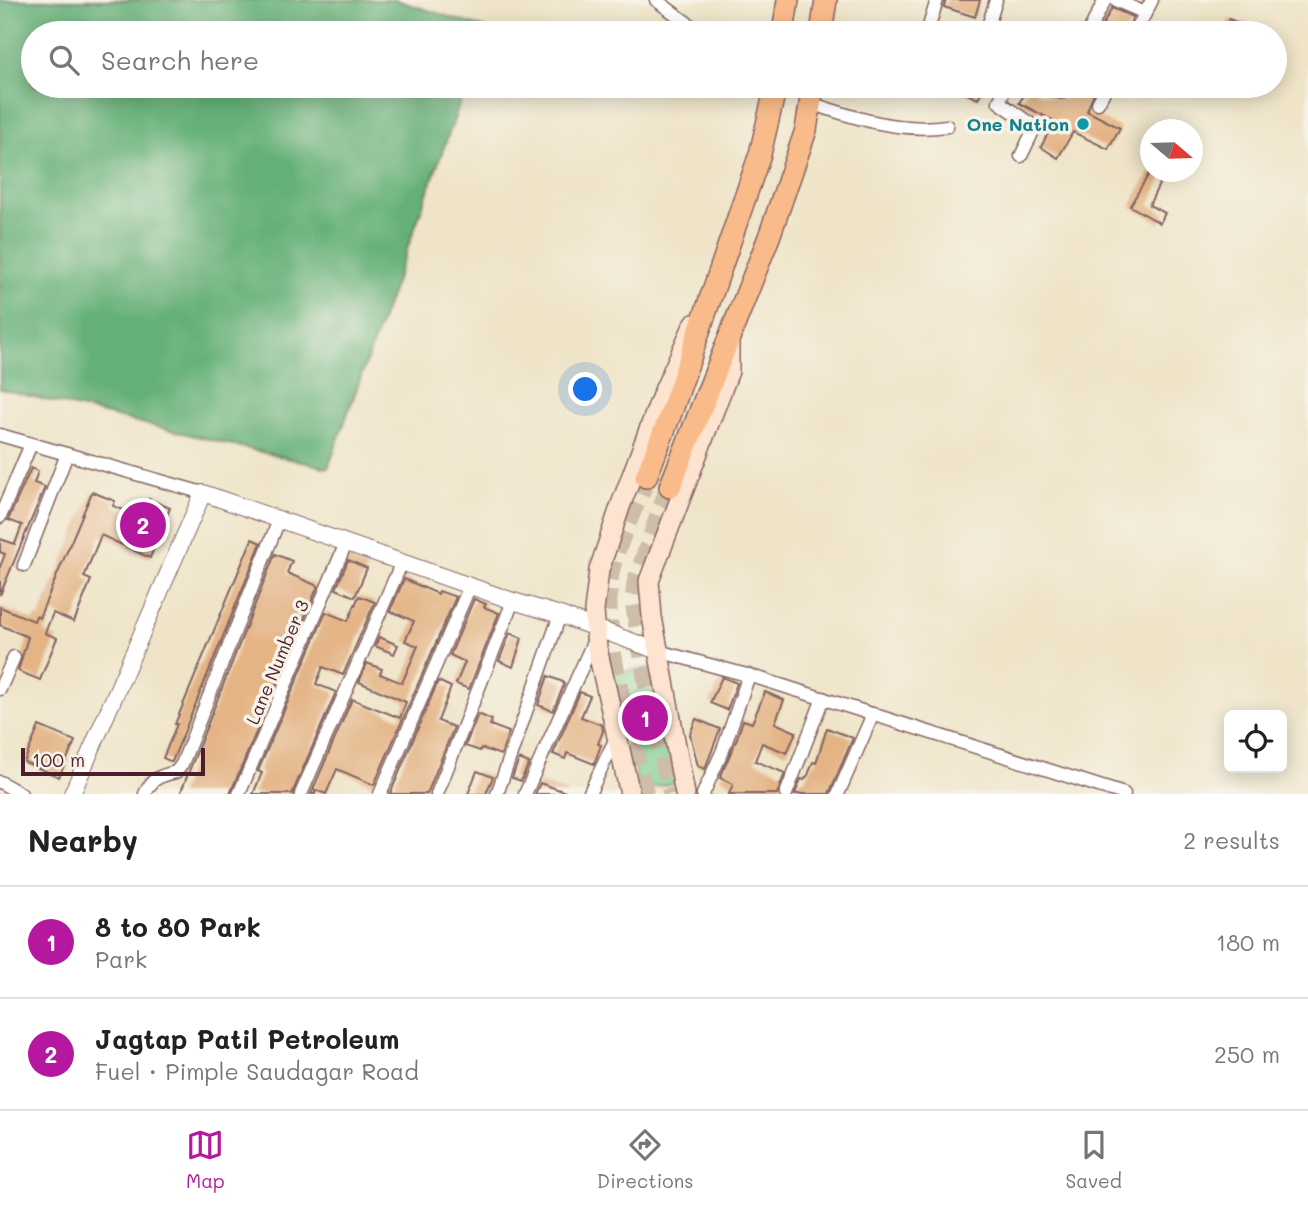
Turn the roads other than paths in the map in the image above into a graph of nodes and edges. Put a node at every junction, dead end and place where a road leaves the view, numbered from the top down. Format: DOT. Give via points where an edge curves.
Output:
graph roads {
  1 [pos="656,0"];
  2 [pos="788,0"];
  3 [pos="826,0"];
  4 [pos="937,0"];
  5 [pos="996,0"];
  6 [pos="1105,0"];
  7 [pos="1115,0"];
  8 [pos="1152,0"];
  9 [pos="1145,13"];
  10 [pos="685,21"];
  11 [pos="785,21"];
  12 [pos="823,21"];
  13 [pos="931,21"];
  14 [pos="990,21"];
  15 [pos="1094,21"];
  16 [pos="1141,21"];
  17 [pos="773,98"];
  18 [pos="810,98"];
  19 [pos="817,98"];
  20 [pos="1001,98"];
  21 [pos="1101,98"];
  22 [pos="1098,103"];
  23 [pos="947,126"];
  24 [pos="1021,156"];
  25 [pos="710,298"];
  26 [pos="729,341"];
  27 [pos="0,435"];
  28 [pos="31,444"];
  29 [pos="67,454"];
  30 [pos="646,477"];
  31 [pos="670,487"];
  32 [pos="203,493"];
  33 [pos="0,517"];
  34 [pos="279,520"];
  35 [pos="346,543"];
  36 [pos="402,562"];
  37 [pos="24,565"];
  38 [pos="470,586"];
  39 [pos="513,601"];
  40 [pos="560,615"];
  41 [pos="596,632"];
  42 [pos="658,651"];
  43 [pos="14,657"];
  44 [pos="748,676"];
  45 [pos="0,689"];
  46 [pos="823,698"];
  47 [pos="873,714"];
  48 [pos="617,736"];
  49 [pos="0,782"];
  50 [pos="21,794"];
  51 [pos="72,794"];
  52 [pos="145,794"];
  53 [pos="239,794"];
  54 [pos="301,794"];
  55 [pos="380,794"];
  56 [pos="437,794"];
  57 [pos="497,794"];
  58 [pos="524,794"];
  59 [pos="589,794"];
  60 [pos="630,794"];
  61 [pos="685,794"];
  62 [pos="703,794"];
  63 [pos="786,794"];
  64 [pos="838,794"];
  65 [pos="1124,794"];
  1 -- 10 [label="street"];
  2 -- 11 [label="main road"];
  3 -- 12 [label="main road"];
  4 -- 13 [label="street"];
  5 -- 14 [label="street"];
  6 -- 15 [label="street"];
  7 -- 9 [label="street"];
  8 -- 9 [label="street"];
  9 -- 16 [label="street"];
  17 -- 25 [label="main road" via="760,154"];
  18 -- 26 [label="main road" via="806,130"];
  19 -- 23 [label="street" via="846,116 879,124 915,129"];
  20 -- 24 [label="street" via="999,102 1035,127"];
  21 -- 22 [label="street"];
  25 -- 30 [label="main road"];
  25 -- 41 [label="main road" via="680,354 620,507 599,570"];
  26 -- 31 [label="main road"];
  26 -- 42 [label="main road" via="729,371 649,581"];
  27 -- 28 [label="street"];
  28 -- 29 [label="street"];
  28 -- 33 [label="street"];
  29 -- 32 [label="street"];
  29 -- 37 [label="street"];
  32 -- 34 [label="street"];
  32 -- 51 [label="street"];
  34 -- 35 [label="street"];
  34 -- 52 [label="street" via="182,764 176,772 157,776"];
  35 -- 36 [label="street"];
  35 -- 53 [label="street, Lane Number 3"];
  36 -- 38 [label="street"];
  36 -- 54 [label="street"];
  38 -- 39 [label="street"];
  38 -- 55 [label="street"];
  39 -- 40 [label="street"];
  39 -- 56 [label="street"];
  40 -- 41 [label="street"];
  40 -- 57 [label="street"];
  41 -- 42 [label="street"];
  41 -- 48 [label="main road"];
  41 -- 58 [label="street"];
  42 -- 44 [label="street"];
  42 -- 61 [label="main road"];
  43 -- 45 [label="street"];
  44 -- 46 [label="street"];
  44 -- 62 [label="street"];
  46 -- 47 [label="street"];
  46 -- 63 [label="street"];
  47 -- 64 [label="street"];
  47 -- 65 [label="street"];
  48 -- 59 [label="street"];
  48 -- 60 [label="main road"];
  49 -- 50 [label="street"];
}
